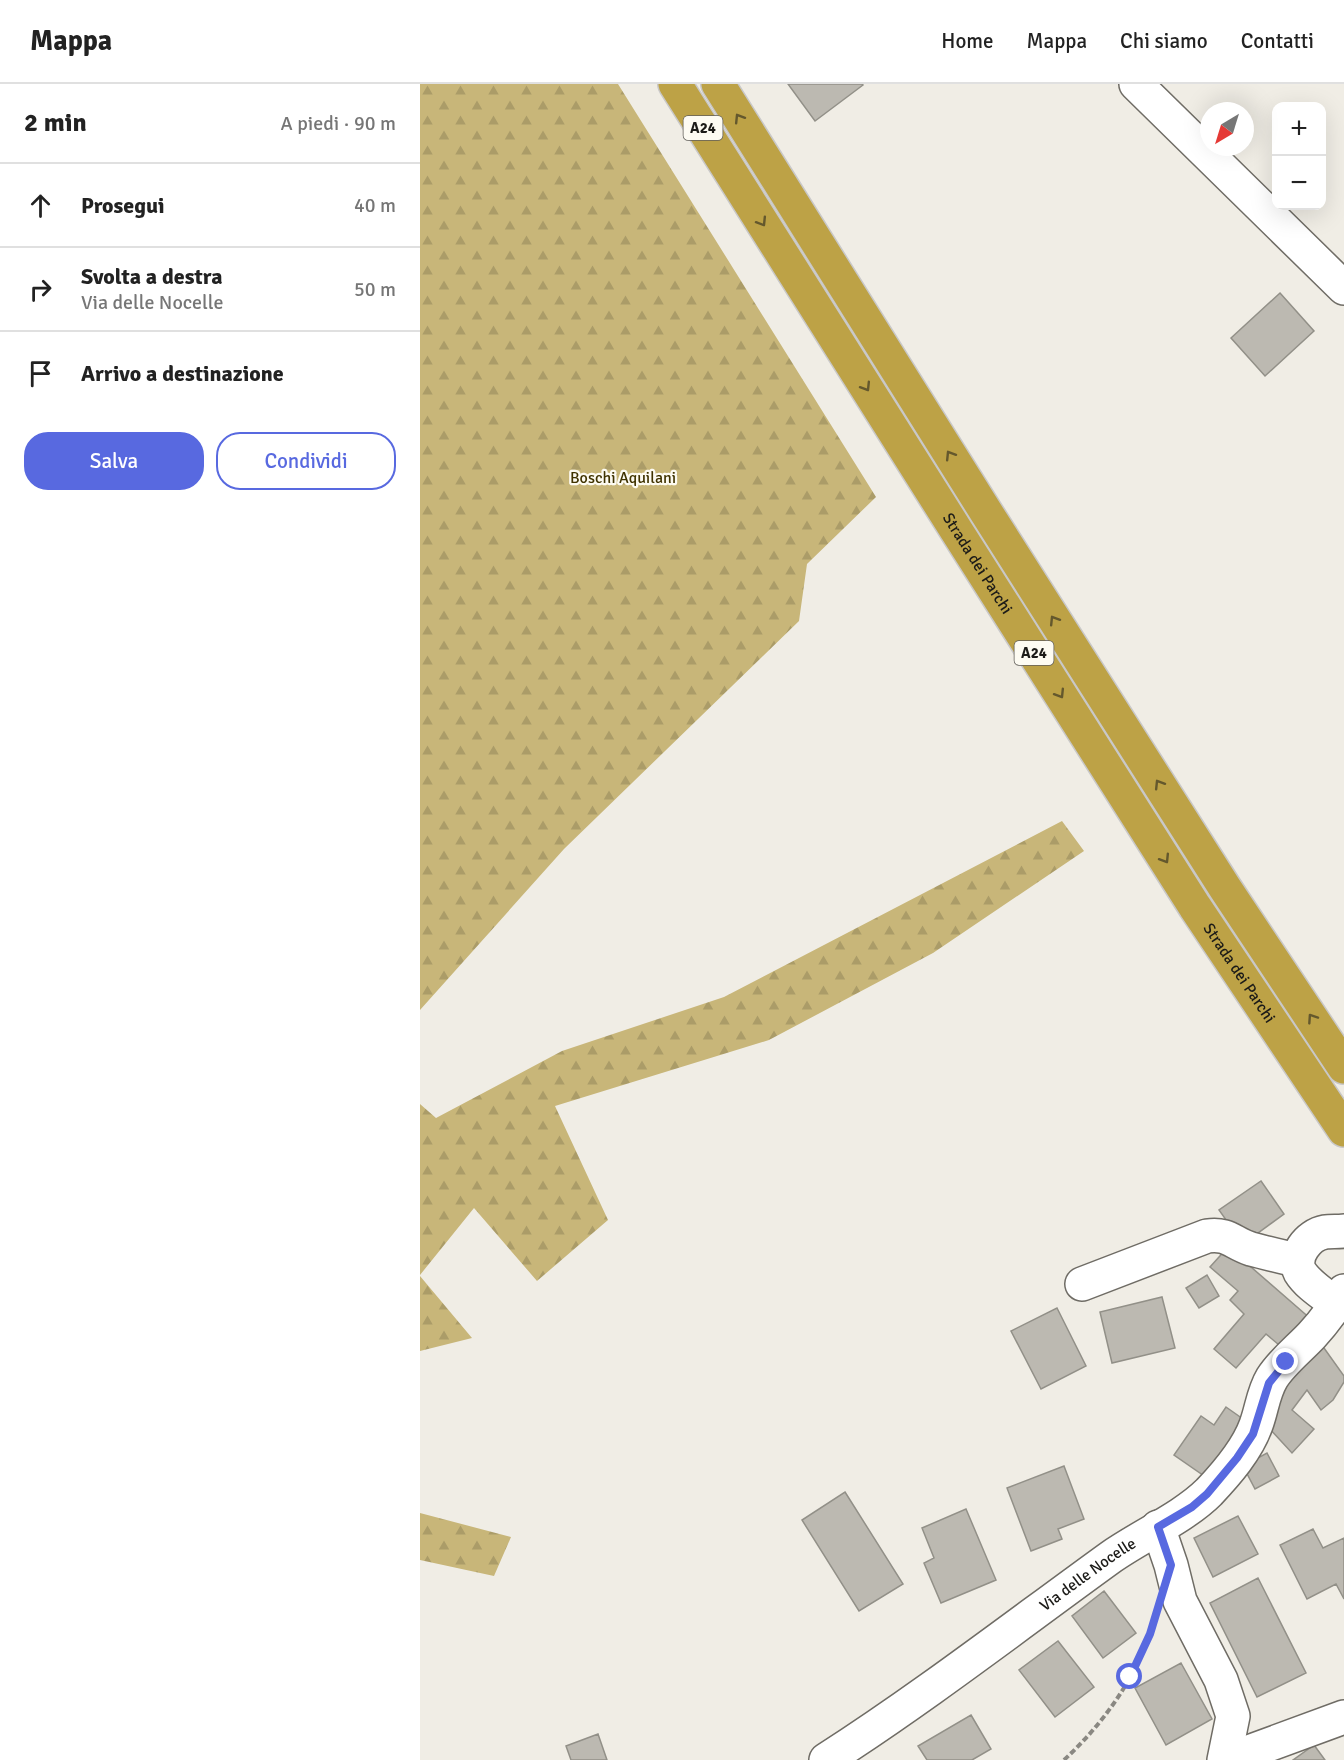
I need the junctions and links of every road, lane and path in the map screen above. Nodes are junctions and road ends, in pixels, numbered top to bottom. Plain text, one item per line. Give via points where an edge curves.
1 (675, 84) edge
2 (718, 84) edge
3 (1136, 84) edge
4 (1344, 288) edge
5 (1344, 1067) edge
6 (1344, 1130) edge
7 (1344, 1231) edge
8 (1297, 1260) junction
9 (1082, 1284) dead end
10 (1340, 1298) edge
11 (1158, 1527) junction
12 (1156, 1614) dead end
13 (1344, 1717) edge
14 (826, 1760) edge
15 (1064, 1760) edge
16 (1225, 1760) edge

1 -> 6 highway, Strada dei Parchi / A24 via 1195,907
5 -> 2 highway, A24 via 1225,888
3 - 4 street
7 - 8 street via 1317,1234
8 - 9 street via 1215,1235
8 - 10 street via 1302,1275
10 - 11 street, Via delle Nocelle via 1274,1376 1265,1392 1253,1434 1237,1458 1207,1494
11 - 14 street, Via delle Nocelle
11 - 16 street via 1180,1601 1221,1680 1233,1716
12 - 15 path via 1114,1706
13 - 16 street

